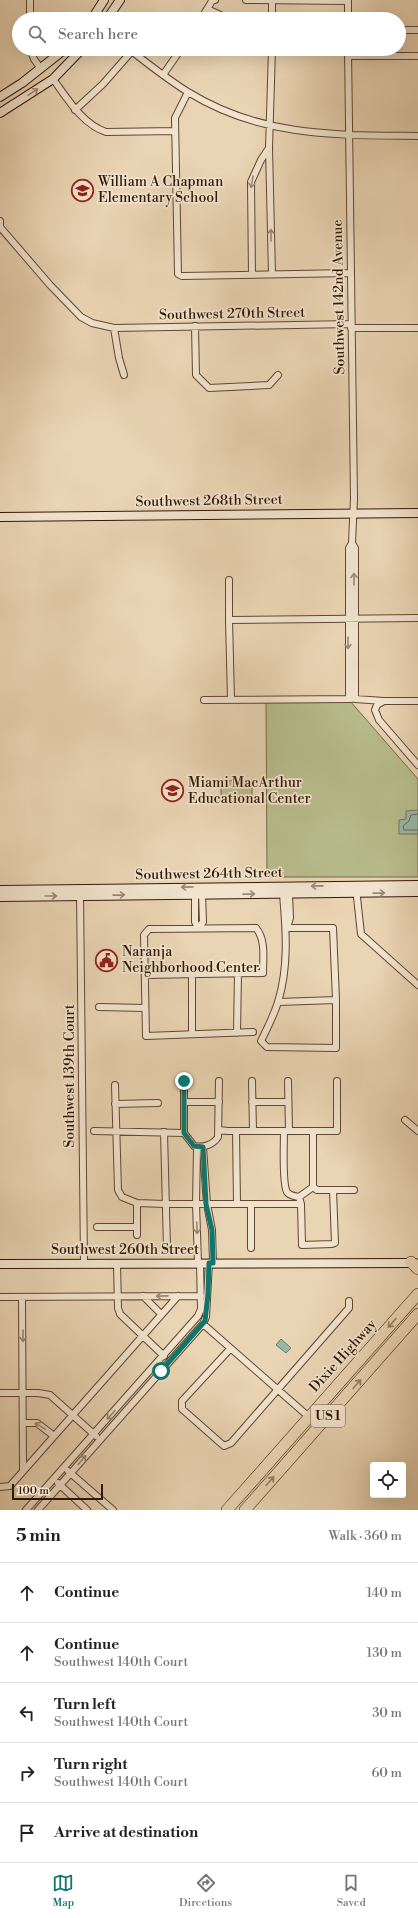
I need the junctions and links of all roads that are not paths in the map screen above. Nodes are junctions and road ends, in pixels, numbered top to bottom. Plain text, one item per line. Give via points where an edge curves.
1 (30, 0) edge
2 (104, 0) edge
3 (120, 0) edge
4 (246, 0) edge
5 (272, 0) edge
6 (214, 1) edge
7 (348, 1) edge
8 (207, 9) junction
9 (30, 12) edge
10 (96, 12) edge
11 (112, 12) edge
12 (205, 12) edge
13 (214, 12) edge
14 (272, 12) edge
15 (348, 12) edge
16 (406, 30) edge
17 (418, 30) edge
18 (33, 56) edge
19 (57, 56) edge
20 (75, 56) edge
21 (125, 56) edge
22 (138, 56) edge
23 (176, 56) edge
24 (272, 56) edge
25 (348, 56) joint
26 (418, 56) edge
27 (41, 69) junction
28 (164, 75) junction
29 (53, 79) junction
30 (188, 92) junction
31 (0, 97) edge
32 (75, 110) junction
33 (0, 113) edge
34 (271, 127) junction
35 (175, 131) junction
36 (348, 136) junction
37 (418, 136) edge
38 (269, 148) junction
39 (0, 221) edge
40 (350, 273) junction
41 (272, 274) junction
42 (252, 275) junction
43 (195, 326) junction
44 (351, 326) junction
45 (114, 328) junction
46 (418, 328) edge
47 (124, 375) dead end
48 (278, 375) dead end
49 (418, 512) edge
50 (352, 513) junction
51 (0, 517) edge
52 (229, 580) dead end
53 (351, 618) junction
54 (418, 618) edge
55 (229, 620) junction
56 (230, 699) junction
57 (352, 699) junction
58 (204, 700) dead end
59 (384, 701) junction
60 (418, 701) edge
61 (418, 765) edge
62 (418, 885) edge
63 (356, 889) junction
64 (0, 890) edge
65 (80, 892) junction
66 (418, 892) edge
67 (199, 894) junction
68 (286, 894) junction
69 (0, 897) edge
70 (195, 911) junction
71 (203, 911) junction
72 (198, 928) junction
73 (286, 928) junction
74 (238, 973) junction
75 (192, 974) junction
76 (145, 975) junction
77 (418, 985) edge
78 (336, 1000) junction
79 (278, 1002) junction
80 (99, 1007) dead end
81 (145, 1008) junction
82 (253, 1032) dead end
83 (237, 1033) junction
84 (192, 1034) junction
85 (184, 1081) dead end
86 (219, 1081) dead end
87 (288, 1081) dead end
88 (337, 1081) dead end
89 (252, 1082) dead end
90 (115, 1085) dead end
91 (184, 1102) junction
92 (219, 1102) junction
93 (252, 1102) junction
94 (288, 1102) junction
95 (158, 1103) dead end
96 (115, 1104) junction
97 (405, 1120) dead end
98 (219, 1130) junction
99 (94, 1131) dead end
100 (313, 1131) junction
101 (418, 1131) edge
102 (116, 1132) junction
103 (164, 1132) junction
104 (236, 1132) junction
105 (253, 1132) junction
106 (286, 1132) junction
107 (184, 1133) junction
108 (200, 1147) junction
109 (196, 1175) junction
110 (204, 1175) junction
111 (313, 1187) junction
112 (333, 1190) junction
113 (354, 1190) dead end
114 (299, 1197) junction
115 (137, 1203) junction
116 (165, 1204) junction
117 (196, 1204) junction
118 (206, 1204) junction
119 (237, 1204) junction
120 (251, 1204) junction
121 (301, 1204) junction
122 (97, 1226) dead end
123 (137, 1226) junction
124 (137, 1235) dead end
125 (167, 1248) dead end
126 (251, 1248) dead end
127 (84, 1263) junction
128 (117, 1263) junction
129 (205, 1263) junction
130 (0, 1264) edge
131 (416, 1265) edge
132 (418, 1294) edge
133 (118, 1296) junction
134 (143, 1296) junction
135 (178, 1296) junction
136 (201, 1296) junction
137 (0, 1297) edge
138 (22, 1297) junction
139 (349, 1301) dead end
140 (161, 1314) junction
141 (418, 1314) edge
142 (203, 1324) junction
143 (142, 1335) junction
144 (230, 1349) junction
145 (164, 1356) junction
146 (277, 1390) junction
147 (0, 1393) edge
148 (23, 1393) junction
149 (72, 1414) junction
150 (309, 1417) junction
151 (24, 1423) junction
152 (94, 1434) junction
153 (54, 1436) junction
154 (100, 1439) junction
155 (64, 1468) junction
156 (23, 1470) junction
157 (70, 1473) junction
158 (54, 1479) junction
159 (60, 1485) junction
160 (0, 1487) edge
161 (26, 1510) edge
162 (38, 1510) edge
163 (87, 1510) edge
164 (114, 1510) edge
165 (227, 1510) edge
166 (244, 1510) edge

1 - 9 street
2 - 10 street
3 - 11 street
4 - 5 street
5 - 7 street
5 - 14 street
6 - 8 street
7 - 15 street
8 - 12 street
8 - 13 street
16 - 17 street
18 - 27 street
19 - 27 street
20 - 29 street
21 - 32 street via 103,84
22 - 28 street
23 - 28 street
24 - 34 street
25 - 26 street
25 - 36 street, Southwest 142nd Avenue
27 - 31 street
28 - 30 street
29 - 32 street
33 -> 29 street
30 - 34 street via 212,105
30 - 35 street via 176,114
32 - 35 street via 106,132
34 - 36 street
34 - 38 street
35 - 42 street via 178,274
36 - 37 street
36 - 40 street, Southwest 142nd Avenue
41 -> 38 street
38 -> 42 street via 260,160 251,182
39 - 45 street, Southwest 270th Street via 0,227 81,318
40 - 41 street
40 - 44 street, Southwest 142nd Avenue
41 - 42 street
43 - 44 street, Southwest 270th Street
43 - 45 street, Southwest 270th Street
43 - 48 street via 196,375 210,388 269,385
44 - 46 street, Southwest 270th Street
44 - 50 street, Southwest 142nd Avenue via 354,500
45 - 47 street
49 - 50 street, Southwest 268th Street
50 - 51 street, Southwest 268th Street
50 - 53 street, Southwest 142nd Avenue via 352,543 355,548
52 - 55 street
53 - 54 street
53 - 55 street
53 - 57 street, Southwest 142nd Avenue
55 - 56 street
56 - 57 street
56 - 58 street
57 - 59 street
59 - 60 street
59 - 61 street via 377,705 375,710 379,720
62 - 63 street, Southwest 264th Street
63 -> 65 street, Southwest 264th Street
63 -> 66 street, Southwest 264th Street
63 - 68 street, Southwest 264th Street
63 - 77 street via 361,934
64 - 65 street, Southwest 264th Street
65 -> 67 street, Southwest 264th Street
69 -> 65 street, Southwest 264th Street
65 - 127 street, Southwest 139th Court
67 -> 68 street, Southwest 264th Street
67 - 70 street
67 - 71 street
68 - 73 street
70 - 71 street
70 - 72 street
71 - 72 street via 203,922
72 - 74 street via 256,928 263,940 263,973
72 - 76 street via 148,929 144,935
73 - 78 street via 333,928
73 - 79 street via 284,975
74 - 75 street
74 - 83 street
75 - 76 street
75 - 84 street
76 - 81 street
78 - 79 street
78 - 79 street via 336,1048 267,1048 261,1042
80 - 81 street
81 - 84 street via 146,1036
82 - 83 street
83 - 84 street
85 - 91 street
86 - 92 street
87 - 94 street
88 - 100 street via 338,1131
89 - 93 street
90 - 96 street
91 - 92 street
91 - 107 street
92 - 98 street
93 - 94 street
93 - 105 street
94 - 106 street
95 - 96 street
96 - 102 street
97 - 101 street
98 - 104 street
98 - 108 street via 217,1139 210,1145
99 - 102 street
100 - 106 street
100 - 111 street
102 - 103 street
102 - 115 street via 118,1190 122,1197
103 - 107 street
103 - 116 street
104 - 105 street
104 - 119 street
105 - 106 street
106 - 114 street via 284,1183 290,1195
107 - 108 street via 191,1144
108 - 109 street
108 - 110 street
109 - 110 street
109 - 117 street
110 - 118 street
111 - 112 street via 317,1190
111 - 114 street
112 - 113 street
112 - 121 street via 332,1244 302,1245
114 - 121 street
115 - 116 street
115 - 123 street
116 - 117 street
116 - 125 street
117 - 118 street
117 -> 129 street
118 - 119 street
118 - 129 street via 212,1230
119 - 120 street
120 - 121 street
120 - 126 street
122 - 123 street
123 - 124 street
127 - 128 street, Southwest 260th Street
127 - 130 street, Southwest 260th Street
128 - 129 street, Southwest 260th Street
128 - 133 street
129 - 131 street, Southwest 260th Street
129 - 136 street
129 - 142 street via 206,1317
132 -> 150 highway, Dixie Highway / US 1
133 - 134 street
133 - 138 street
133 - 143 street via 120,1314
135 -> 134 street
134 - 140 street
135 - 136 street
135 - 140 street
136 - 145 street via 198,1316
137 - 138 street
138 -> 148 street
139 - 146 street via 349,1308
140 - 143 street
166 -> 141 highway, Dixie Highway / US 1
142 - 144 street
142 - 154 street
143 - 145 street
143 - 149 street
144 - 146 street
144 - 146 street via 182,1401 182,1408 224,1446 231,1443
145 -> 152 street
146 - 150 street
147 - 148 street
148 - 149 street via 50,1395
148 - 151 street
149 - 152 street
149 - 153 street
150 - 165 highway, Dixie Highway / US 1
153 -> 151 street via 37,1423
151 - 156 street
152 - 154 street
152 - 155 street
153 - 156 street
157 -> 154 street
155 - 157 street
155 - 158 street
156 - 160 street via 10,1486
157 - 159 street
157 - 164 street
158 - 159 street
158 - 161 street
159 - 162 street
159 - 163 street

